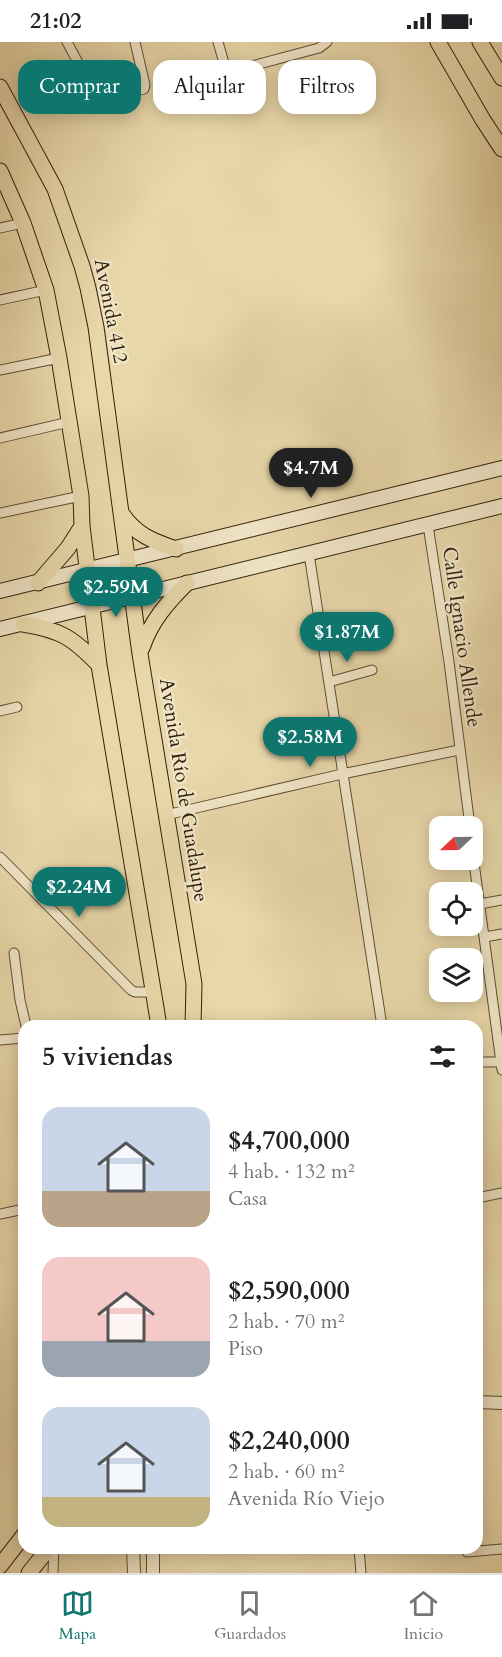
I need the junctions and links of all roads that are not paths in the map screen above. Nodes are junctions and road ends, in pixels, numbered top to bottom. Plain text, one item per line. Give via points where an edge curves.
1 (68, 42) edge
2 (135, 42) edge
3 (218, 42) edge
4 (327, 42) edge
5 (438, 42) edge
6 (480, 42) edge
7 (502, 78) edge
8 (0, 87) edge
9 (502, 149) edge
10 (0, 171) edge
11 (23, 223) junction
12 (0, 228) edge
13 (46, 290) junction
14 (0, 300) edge
15 (59, 358) junction
16 (0, 370) edge
17 (69, 422) junction
18 (0, 438) edge
19 (502, 468) edge
20 (81, 496) junction
21 (502, 506) edge
22 (0, 513) edge
23 (121, 513) junction
24 (428, 525) junction
25 (82, 526) junction
26 (176, 549) junction
27 (309, 554) junction
28 (127, 560) junction
29 (88, 570) junction
30 (38, 583) junction
31 (187, 583) junction
32 (0, 591) edge
33 (133, 597) junction
34 (92, 608) junction
35 (23, 624) junction
36 (0, 629) edge
37 (141, 654) junction
38 (99, 665) junction
39 (372, 670) dead end
40 (329, 682) junction
41 (17, 707) dead end
42 (0, 711) edge
43 (459, 750) junction
44 (342, 774) junction
45 (166, 815) junction
46 (469, 816) edge
47 (0, 857) edge
48 (502, 900) edge
49 (483, 903) edge
50 (483, 924) edge
51 (502, 934) edge
52 (485, 937) junction
53 (14, 953) dead end
54 (502, 975) edge
55 (490, 977) junction
56 (153, 992) junction
57 (499, 1018) edge
58 (25, 1020) edge
59 (158, 1020) edge
60 (193, 1020) edge
61 (381, 1020) edge
62 (18, 1038) edge
63 (0, 1040) edge
64 (483, 1063) edge
65 (502, 1065) edge
66 (502, 1193) edge
67 (483, 1197) edge
68 (18, 1210) edge
69 (0, 1214) edge
70 (483, 1402) edge
71 (502, 1403) edge
72 (18, 1543) edge
73 (502, 1549) edge
74 (483, 1551) edge
75 (44, 1554) edge
76 (54, 1554) edge
77 (133, 1554) edge
78 (153, 1554) edge
79 (359, 1554) edge
80 (0, 1566) edge
81 (28, 1573) edge
82 (52, 1573) edge
83 (134, 1573) edge
84 (153, 1573) edge
85 (361, 1573) edge

1 - 2 street via 98,100 144,89
3 - 4 street via 226,70 233,71 319,48
5 - 9 main road
6 - 7 main road
8 - 23 main road, Avenida 412 via 55,189 82,266 96,327
10 - 11 main road
11 - 12 street
11 - 13 main road
13 - 14 street
13 - 15 main road
15 - 16 street
15 - 17 main road
17 - 18 street
17 - 20 main road
19 - 26 main road
20 - 22 street
20 - 25 main road
21 - 24 main road
23 - 26 main road via 141,535
23 - 28 main road, Avenida 412
24 - 27 main road
24 - 43 street, Calle Ignacio Allende
25 - 29 main road
25 - 30 main road
26 - 28 main road
27 - 31 main road
27 - 40 street
28 - 29 main road
28 - 33 main road, Avenida Río de Guadalupe
29 - 30 main road
29 - 34 main road
30 - 32 main road
31 - 33 main road
31 - 37 main road via 147,632
33 - 34 main road
33 - 37 main road, Avenida Río de Guadalupe
34 - 35 main road
34 - 38 main road
35 - 36 main road
35 - 38 main road via 57,631 81,646
37 - 45 main road, Avenida Río de Guadalupe
38 - 56 main road
39 - 40 street
40 - 44 street
41 - 42 street
43 - 44 street
43 - 46 street, Calle Ignacio Allende
44 - 45 street
44 - 61 street
45 - 60 main road, Avenida Río de Guadalupe via 194,984
47 - 56 street via 131,990
48 - 49 street
50 - 52 street
51 - 52 street
52 - 55 street
53 - 58 street
54 - 55 street
55 - 57 street
56 - 59 main road
57 - 65 street
62 - 63 street
64 - 65 street
66 - 67 street
68 - 69 street
70 - 71 street
72 - 80 main road
73 - 74 street
75 - 81 main road
76 - 82 street
77 - 83 street
78 - 84 street
79 - 85 street

